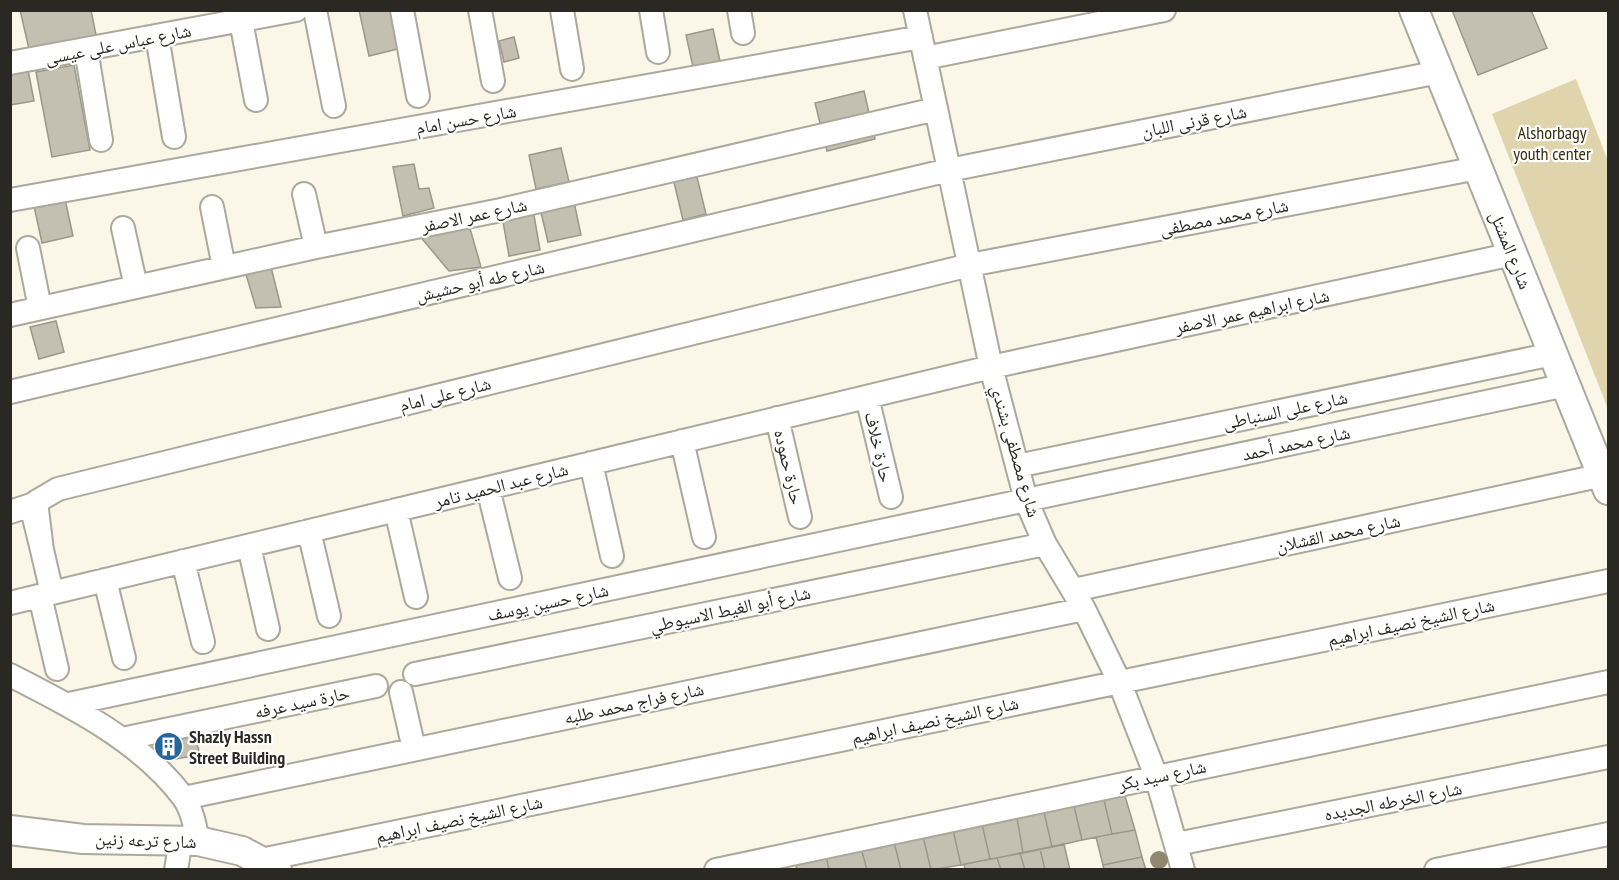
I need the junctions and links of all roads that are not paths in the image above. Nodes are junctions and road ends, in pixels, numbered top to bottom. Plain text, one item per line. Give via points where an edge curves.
1 (296, 10) edge
2 (315, 10) edge
3 (402, 10) edge
4 (480, 10) edge
5 (562, 10) edge
6 (651, 10) edge
7 (739, 10) edge
8 (915, 10) edge
9 (1164, 10) edge
10 (1414, 10) edge
11 (241, 21) junction
12 (743, 33) dead end
13 (157, 36) junction
14 (923, 47) junction
15 (86, 50) junction
16 (658, 52) dead end
17 (10, 63) edge
18 (572, 69) dead end
19 (1439, 72) junction
20 (493, 81) dead end
21 (418, 96) dead end
22 (256, 99) dead end
23 (334, 106) dead end
24 (936, 109) junction
25 (174, 137) dead end
26 (101, 140) dead end
27 (1478, 168) junction
28 (949, 170) junction
29 (303, 194) dead end
30 (10, 200) edge
31 (212, 207) dead end
32 (123, 228) dead end
33 (316, 247) junction
34 (27, 248) dead end
35 (1513, 254) junction
36 (970, 265) junction
37 (224, 267) junction
38 (136, 287) junction
39 (40, 308) junction
40 (10, 315) edge
41 (1553, 354) junction
42 (991, 367) junction
43 (1566, 385) junction
44 (10, 392) edge
45 (867, 396) junction
46 (777, 418) junction
47 (682, 441) junction
48 (591, 463) junction
49 (1017, 466) junction
50 (1606, 482) edge
51 (488, 488) junction
52 (891, 497) dead end
53 (1026, 500) junction
54 (396, 510) junction
55 (10, 512) edge
56 (800, 517) dead end
57 (309, 531) junction
58 (704, 537) dead end
59 (1045, 544) junction
60 (249, 546) junction
61 (42, 550) junction
62 (612, 556) dead end
63 (183, 561) junction
64 (510, 578) dead end
65 (105, 580) junction
66 (1608, 581) edge
67 (46, 594) junction
68 (416, 597) dead end
69 (1079, 600) junction
70 (10, 603) edge
71 (329, 616) dead end
72 (268, 629) dead end
73 (202, 642) dead end
74 (124, 658) dead end
75 (57, 669) dead end
76 (10, 675) edge
77 (1119, 681) junction
78 (1608, 682) edge
79 (376, 686) dead end
80 (69, 704) junction
81 (122, 739) junction
82 (414, 749) junction
83 (1608, 757) edge
84 (1156, 776) junction
85 (184, 798) junction
86 (10, 830) edge
87 (1608, 834) edge
88 (189, 840) junction
89 (1177, 844) junction
90 (269, 865) edge
91 (176, 870) edge
92 (716, 870) edge
93 (1183, 870) edge
94 (1436, 870) edge

1 - 11 street, شارع عباس على عيسى
2 - 23 street
3 - 21 street
4 - 20 street
5 - 18 street
6 - 16 street
7 - 12 street
8 - 14 street, شارع مصطفى بشندي
9 - 14 street, شارع حسن امام
10 - 19 street, شارع المشتل
11 - 13 street, شارع عباس على عيسى
11 - 22 street
13 - 15 street, شارع عباس على عيسى
13 - 25 street
14 - 24 street, شارع مصطفى بشندي
14 - 30 street, شارع حسن امام
15 - 17 street, شارع عباس على عيسى
15 - 26 street
19 - 27 street, شارع المشتل
19 - 28 street, شارع قرنى اللبان
24 - 28 street, شارع مصطفى بشندي
24 - 33 street, شارع عمر الاصفر via 501,210
27 - 35 street, شارع المشتل
27 - 36 street, شارع محمد مصطفى
28 - 36 street, شارع مصطفى بشندي
28 - 44 street, شارع طه أبو حشيش
29 - 33 street
31 - 37 street
32 - 38 street
33 - 37 street, شارع عمر الاصفر
34 - 39 street
35 - 41 street, شارع المشتل
35 - 42 street, شارع ابراهيم عمر الاصفر
36 - 42 street, شارع مصطفى بشندي
36 - 61 street, شارع على امام via 58,489 36,502
37 - 38 street, شارع عمر الاصفر
38 - 39 street, شارع عمر الاصفر
39 - 40 street, شارع عمر الاصفر
41 - 43 street, شارع المشتل
41 - 49 street, شارع على السنباطى
42 - 45 street, شارع عبد الحميد تامر
42 - 49 street, شارع مصطفى بشندي
43 - 50 street, شارع المشتل
43 - 53 street, شارع محمد أحمد
45 - 46 street, شارع عبد الحميد تامر
45 - 52 street, حارة خلاف
46 - 47 street, شارع عبد الحميد تامر
46 - 56 street, حارة حموده
47 - 48 street, شارع عبد الحميد تامر
47 - 58 street
48 - 51 street, شارع عبد الحميد تامر
48 - 62 street
49 - 53 street, شارع مصطفى بشندي
50 - 69 street, شارع محمد القشلان
51 - 54 street, شارع عبد الحميد تامر
51 - 64 street
53 - 59 street, شارع مصطفى بشندي
53 - 80 street, شارع حسين يوسف
54 - 57 street, شارع عبد الحميد تامر
54 - 68 street
55 - 61 street via 31,505
57 - 60 street, شارع عبد الحميد تامر
57 - 71 street
59 - 69 street, شارع مصطفى بشندي
59 - 82 street, شارع أبو الغيط الاسيوطي via 408,683
60 - 63 street, شارع عبد الحميد تامر
60 - 72 street
61 - 67 street
63 - 65 street, شارع عبد الحميد تامر
63 - 73 street
65 - 67 street, شارع عبد الحميد تامر
65 - 74 street
66 - 77 street, شارع الشيخ نصيف ابراهيم
67 - 70 street, شارع عبد الحميد تامر
67 - 75 street
69 - 77 street, شارع مصطفى بشندي
69 - 82 street, شارع فراج محمد طلبه
76 - 80 street
77 - 84 street, شارع مصطفى بشندي
77 - 90 street, شارع الشيخ نصيف ابراهيم
78 - 84 street, شارع سيد بكر
79 - 81 street, حارة سيد عرفه
80 - 81 street
81 - 85 street
82 - 85 street, شارع فراج محمد طلبه
83 - 89 street, شارع الخرطه الجديده
84 - 89 street, شارع مصطفى بشندي
84 - 92 street, شارع سيد بكر
85 - 88 street via 189,809
86 - 88 street, شارع ترعه زنين via 83,839
87 - 94 street
88 - 90 street, شارع ترعه زنين via 242,851
88 - 91 street
89 - 93 street, شارع مصطفى بشندي

